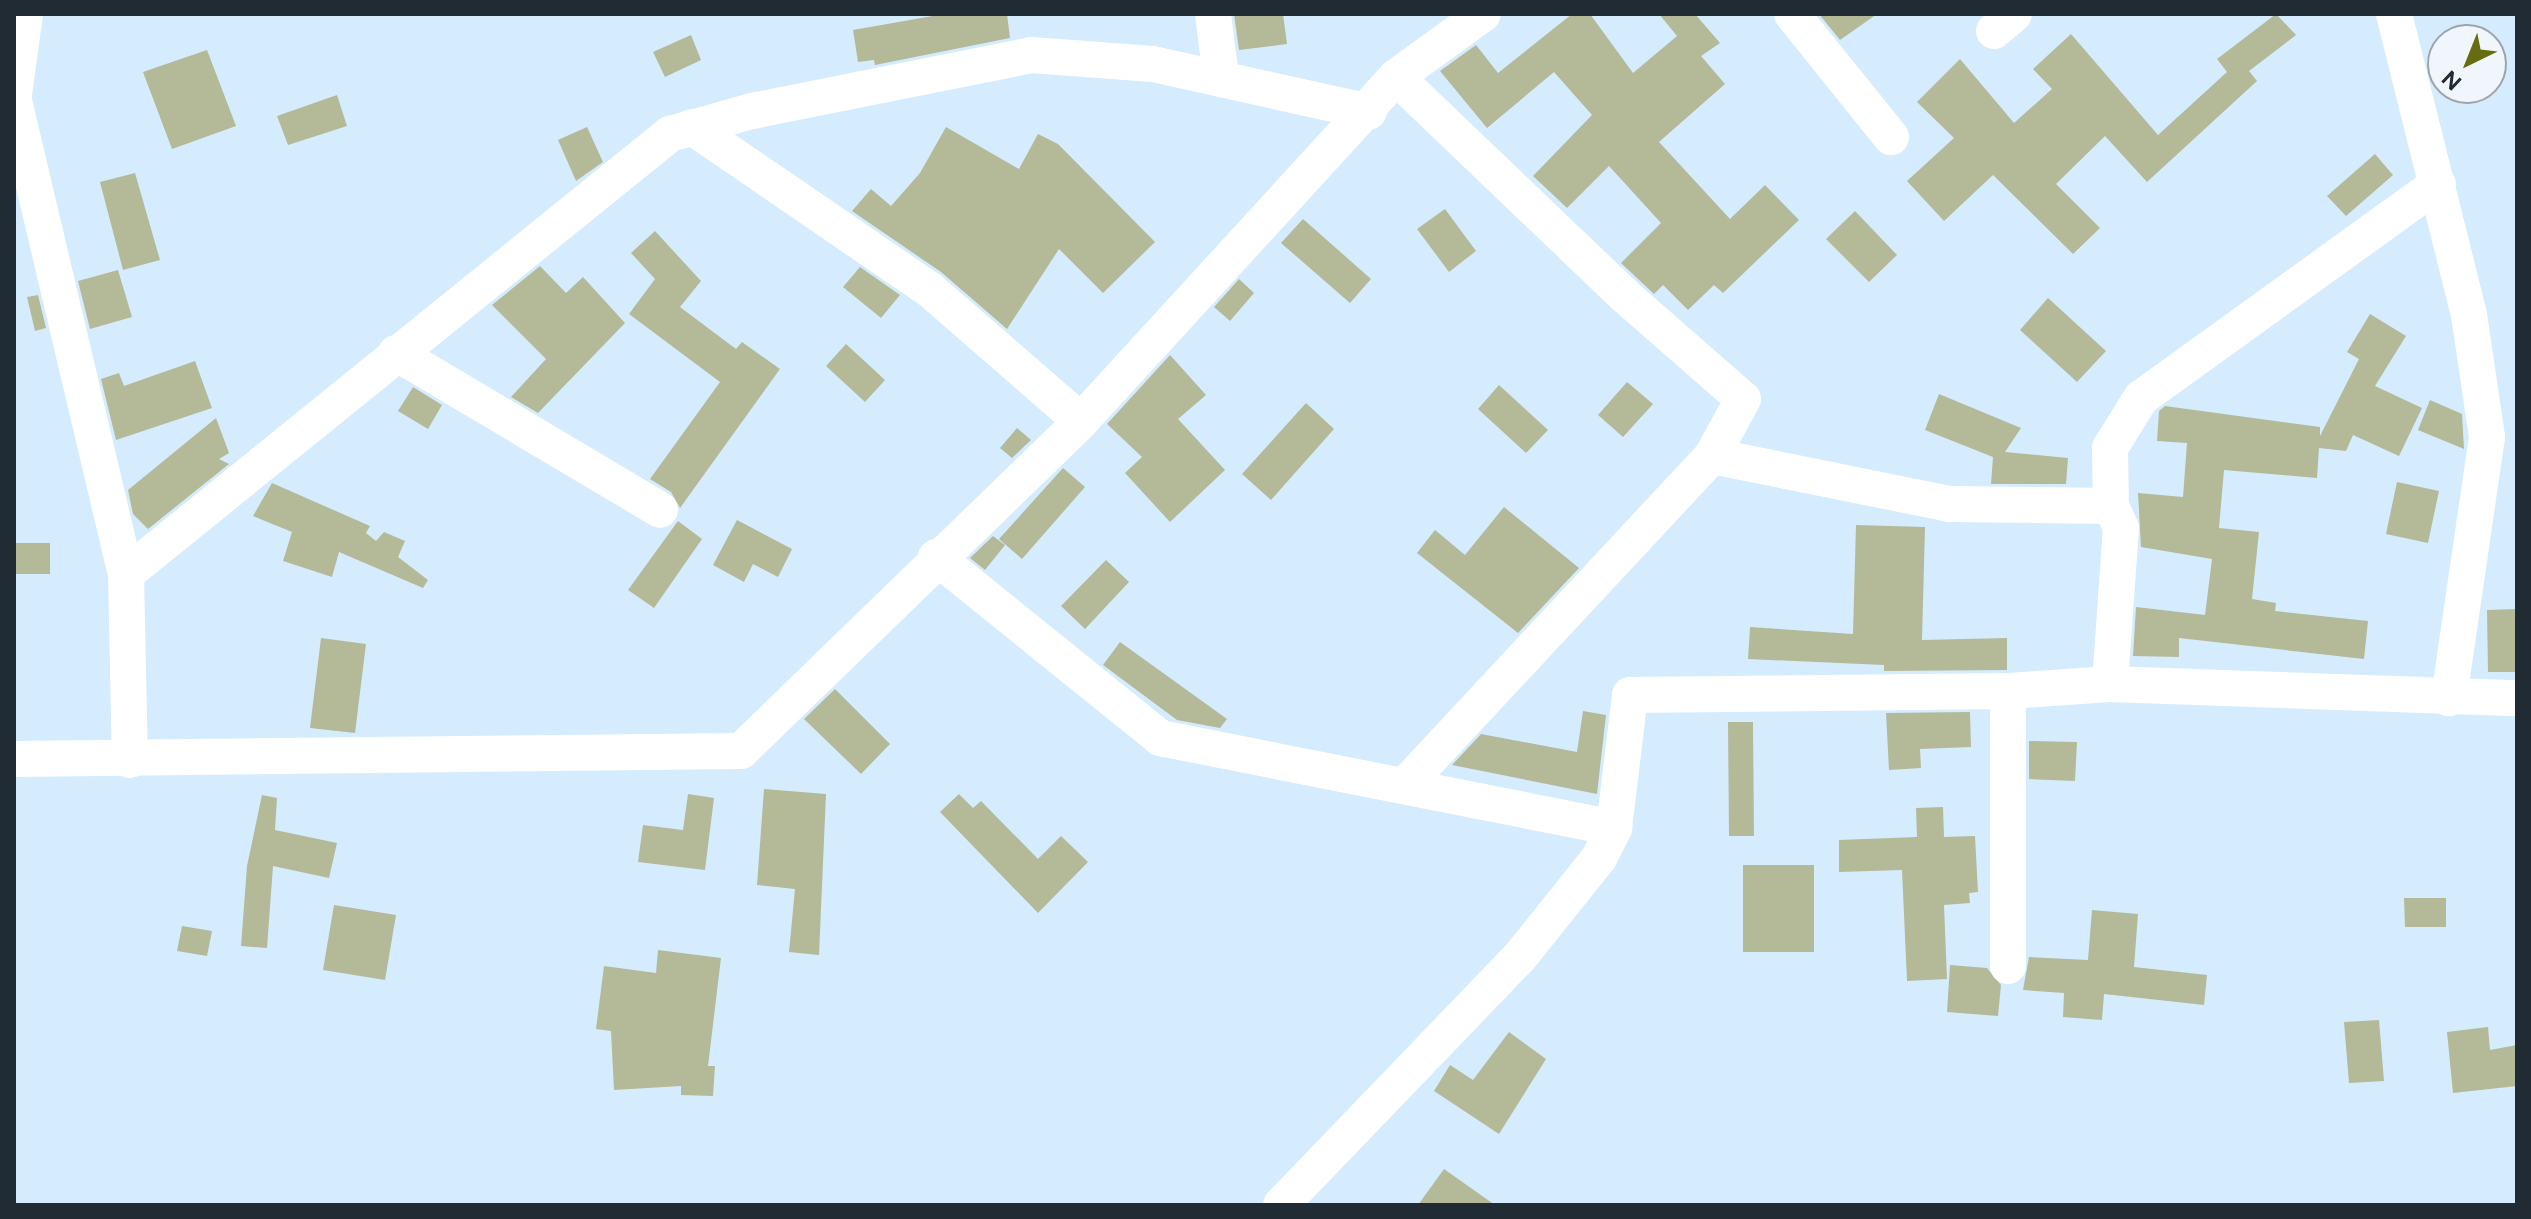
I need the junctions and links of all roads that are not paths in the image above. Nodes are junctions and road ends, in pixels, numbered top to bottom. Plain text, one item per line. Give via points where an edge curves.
1 (25, 14) edge
2 (1213, 14) edge
3 (1483, 14) edge
4 (1792, 14) edge
5 (2394, 14) edge
6 (1221, 77) junction
7 (1396, 77) junction
8 (14, 94) edge
9 (14, 101) edge
10 (1369, 112) junction
11 (692, 127) junction
12 (1891, 137) dead end
13 (2438, 184) junction
14 (396, 353) junction
15 (1081, 421) junction
16 (2502, 440) edge
17 (1712, 456) junction
18 (2111, 506) junction
19 (660, 510) dead end
20 (936, 557) junction
21 (126, 574) junction
22 (2110, 684) junction
23 (2008, 691) junction
24 (2449, 698) junction
25 (2517, 698) edge
26 (14, 759) edge
27 (130, 760) junction
28 (1405, 785) junction
29 (1614, 828) junction
30 (2008, 966) dead end
31 (1281, 1205) edge

1 - 8 street
2 - 6 street
3 - 7 street
4 - 12 street
5 - 13 street
6 - 10 street
6 - 11 street via 1153,64 1031,55
7 - 10 street
7 - 17 street via 1624,295 1743,399
9 - 21 street
10 - 15 street
11 - 14 street via 670,134
11 - 15 street via 929,289
13 - 16 street
13 - 18 street via 2141,398 2110,448
14 - 19 street
14 - 21 street
15 - 20 street
16 - 24 street
17 - 18 street via 1950,504
17 - 28 street
18 - 22 street via 2121,528
20 - 27 street via 741,751
20 - 28 street via 1160,738
21 - 27 street
22 - 23 street
22 - 24 street
23 - 29 street via 1630,695
23 - 30 street
24 - 25 street
26 - 27 street
28 - 29 street
29 - 31 street via 1599,858 1519,958

